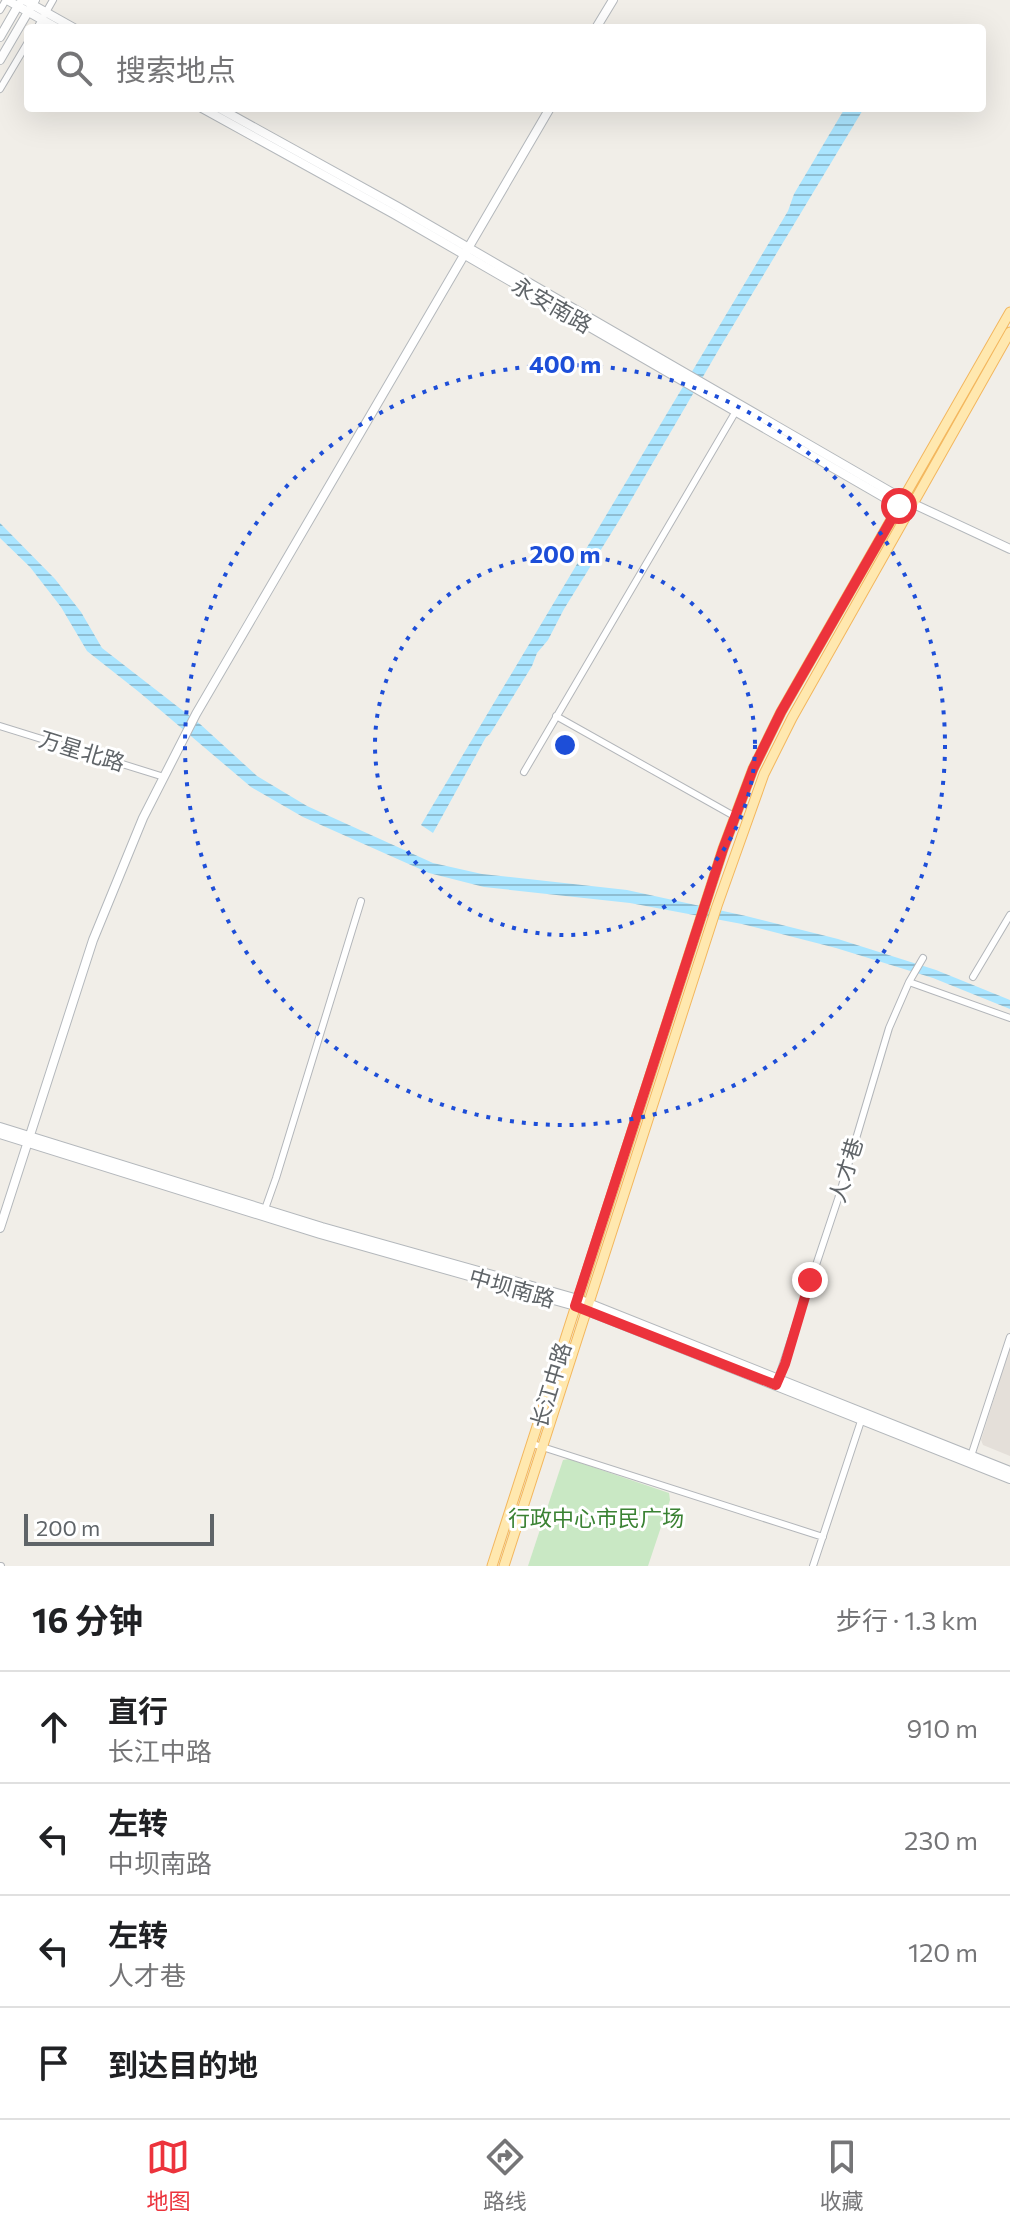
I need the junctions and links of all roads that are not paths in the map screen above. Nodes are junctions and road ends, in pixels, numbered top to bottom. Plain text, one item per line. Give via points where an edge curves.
1 (6, 0) edge
2 (53, 0) edge
3 (613, 0) edge
4 (27, 4) edge
5 (0, 10) edge
6 (41, 20) edge
7 (598, 24) edge
8 (0, 37) edge
9 (24, 49) edge
10 (0, 60) edge
11 (0, 89) edge
12 (209, 112) edge
13 (226, 112) edge
14 (548, 112) edge
15 (468, 252) junction
16 (1010, 312) edge
17 (1010, 332) edge
18 (738, 408) junction
19 (905, 503) junction
20 (1010, 549) edge
21 (556, 716) junction
22 (0, 726) edge
23 (524, 772) dead end
24 (164, 777) junction
25 (734, 816) junction
26 (361, 901) dead end
27 (1010, 915) edge
28 (922, 960) dead end
29 (973, 977) dead end
30 (910, 980) junction
31 (1010, 1018) edge
32 (0, 1127) edge
33 (0, 1134) edge
34 (27, 1139) junction
35 (265, 1209) junction
36 (0, 1228) edge
37 (582, 1304) junction
38 (1010, 1337) edge
39 (776, 1385) junction
40 (861, 1421) junction
41 (923, 1443) junction
42 (538, 1446) junction
43 (972, 1453) junction
44 (989, 1469) junction
45 (1010, 1471) edge
46 (1010, 1479) edge
47 (823, 1537) junction
48 (492, 1566) edge
49 (504, 1566) edge
50 (813, 1566) edge

1 - 4 street
1 - 5 street
2 - 6 street
3 - 7 street
4 - 6 street
4 - 8 street
4 - 10 street
9 - 11 street
12 - 15 street, 永安南路
13 - 15 street, 永安南路
14 - 15 street
15 - 18 street, 永安南路
15 - 24 street
16 - 19 main road
17 - 19 main road
18 - 19 street, 永安南路
18 - 21 street
19 - 20 street, 永安南路
19 - 25 main road, 长江中路 via 781,712
19 - 37 main road, 长江中路 via 771,760
21 - 23 street
21 - 25 street
22 - 24 street, 万星北路
24 - 34 street via 93,940
25 - 37 main road, 长江中路
26 - 35 street
27 - 29 street
28 - 30 street, 人才巷
30 - 31 street
30 - 39 street, 人才巷 via 889,1028
32 - 34 street, 中坝南路
33 - 34 street, 中坝南路
34 - 35 street, 中坝南路
34 - 36 street
34 - 37 street, 中坝南路 via 320,1234
35 - 37 street, 中坝南路
37 - 39 street, 中坝南路
37 - 42 main road, 长江中路
37 - 45 street, 中坝南路
38 - 43 street
39 - 40 street, 中坝南路
40 - 41 street, 中坝南路
40 - 47 street
41 - 43 street via 929,1435
41 - 44 street, 中坝南路
42 - 47 street
42 - 48 main road, 长江中路
42 - 49 main road, 长江中路
43 - 44 street via 990,1460
44 - 46 street, 中坝南路
47 - 50 street

